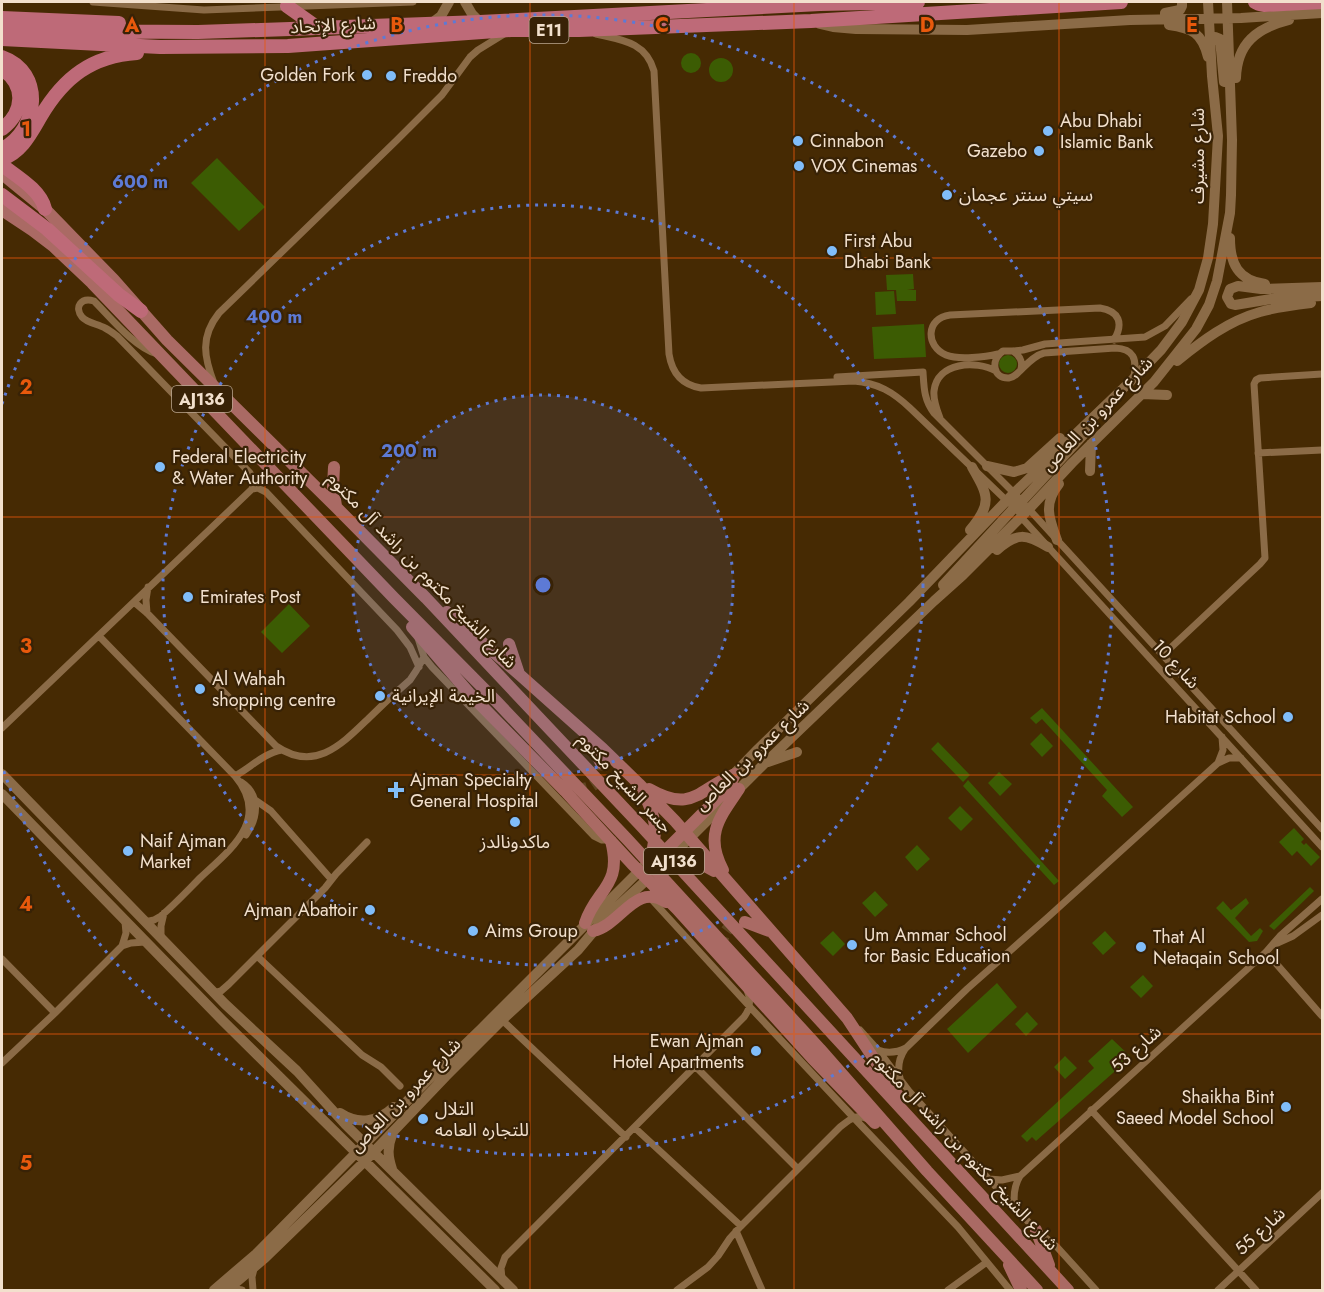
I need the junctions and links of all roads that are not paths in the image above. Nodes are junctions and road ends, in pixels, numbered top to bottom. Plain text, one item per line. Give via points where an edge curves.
1 (93, 2) edge
2 (110, 2) edge
3 (177, 2) edge
4 (187, 2) edge
5 (413, 2) edge
6 (449, 2) edge
7 (465, 2) edge
8 (649, 2) edge
9 (918, 2) edge
10 (1121, 2) edge
11 (1182, 2) edge
12 (1217, 2) edge
13 (1255, 2) edge
14 (1323, 2) edge
15 (823, 3) edge
16 (868, 3) edge
17 (775, 4) edge
18 (284, 5) edge
19 (2, 8) edge
20 (172, 8) junction
21 (193, 9) junction
22 (669, 12) junction
23 (1323, 13) edge
24 (1305, 14) junction
25 (2, 18) edge
26 (1228, 18) junction
27 (1241, 18) junction
28 (1203, 19) junction
29 (72, 20) junction
30 (1130, 20) junction
31 (811, 21) junction
32 (433, 22) junction
33 (480, 22) junction
34 (318, 28) junction
35 (2, 30) edge
36 (511, 30) junction
37 (579, 30) junction
38 (198, 32) junction
39 (2, 39) edge
40 (1210, 43) junction
41 (160, 47) junction
42 (2, 57) edge
43 (2, 69) edge
44 (1212, 76) junction
45 (2, 129) edge
46 (1232, 140) junction
47 (2, 149) edge
48 (2, 159) edge
49 (2, 165) edge
50 (2, 174) edge
51 (2, 195) edge
52 (45, 209) junction
53 (2, 210) edge
54 (1230, 213) junction
55 (1323, 285) edge
56 (1199, 290) junction
57 (1323, 296) edge
58 (1323, 301) edge
59 (1209, 305) joint
60 (1191, 307) joint
61 (141, 311) junction
62 (1114, 340) junction
63 (1013, 351) junction
64 (998, 354) junction
65 (159, 355) junction
66 (1021, 369) junction
67 (996, 371) junction
68 (1162, 372) junction
69 (1323, 374) edge
70 (1134, 378) junction
71 (828, 382) junction
72 (216, 388) junction
73 (1142, 394) junction
74 (1167, 395) dead end
75 (1094, 416) junction
76 (941, 421) junction
77 (1081, 428) junction
78 (1091, 444) junction
79 (1323, 450) edge
80 (1258, 453) junction
81 (1072, 463) junction
82 (987, 466) junction
83 (334, 467) dead end
84 (972, 467) junction
85 (1090, 471) dead end
86 (252, 489) junction
87 (1018, 505) junction
88 (336, 507) junction
89 (1053, 543) junction
90 (949, 561) junction
91 (963, 575) junction
92 (148, 587) junction
93 (939, 596) junction
94 (394, 598) junction
95 (426, 598) junction
96 (134, 602) junction
97 (147, 613) junction
98 (417, 633) junction
99 (99, 636) junction
100 (509, 644) dead end
101 (1163, 655) junction
102 (424, 657) junction
103 (868, 665) junction
104 (419, 667) junction
105 (520, 675) junction
106 (871, 678) dead end
107 (511, 688) joint
108 (2, 728) edge
109 (579, 728) junction
110 (1222, 737) junction
111 (282, 750) junction
112 (512, 751) junction
113 (797, 752) dead end
114 (528, 753) junction
115 (1241, 758) junction
116 (601, 763) dead end
117 (765, 763) junction
118 (1218, 763) junction
119 (2, 774) edge
120 (735, 774) junction
121 (549, 775) junction
122 (236, 778) junction
123 (639, 784) junction
124 (575, 788) dead end
125 (739, 789) junction
126 (2, 794) edge
127 (255, 800) junction
128 (580, 807) junction
129 (567, 808) junction
130 (252, 812) junction
131 (277, 819) junction
132 (1323, 829) edge
133 (688, 834) junction
134 (611, 840) junction
135 (367, 842) dead end
136 (1323, 847) edge
137 (656, 860) junction
138 (689, 860) junction
139 (331, 879) junction
140 (727, 880) junction
141 (665, 888) junction
142 (646, 897) junction
143 (1323, 899) edge
144 (677, 909) junction
145 (164, 913) junction
146 (1323, 915) edge
147 (124, 920) junction
148 (145, 922) junction
149 (745, 922) dead end
150 (589, 927) junction
151 (773, 933) junction
152 (161, 939) junction
153 (145, 942) junction
154 (1273, 945) junction
155 (122, 946) junction
156 (722, 948) dead end
157 (1266, 951) junction
158 (257, 956) junction
159 (2, 959) edge
160 (727, 964) junction
161 (743, 982) junction
162 (213, 993) junction
163 (750, 1007) junction
164 (55, 1013) junction
165 (759, 1016) junction
166 (1323, 1016) edge
167 (744, 1017) junction
168 (847, 1018) junction
169 (502, 1020) junction
170 (834, 1036) joint
171 (906, 1048) junction
172 (820, 1049) joint
173 (878, 1050) junction
174 (2, 1063) edge
175 (696, 1067) junction
176 (901, 1080) junction
177 (308, 1083) junction
178 (400, 1086) dead end
179 (422, 1086) junction
180 (842, 1104) junction
181 (1091, 1110) junction
182 (853, 1117) junction
183 (328, 1126) junction
184 (879, 1126) junction
185 (840, 1127) junction
186 (635, 1128) junction
187 (920, 1129) junction
188 (393, 1132) junction
189 (626, 1137) junction
190 (365, 1143) junction
191 (375, 1152) junction
192 (356, 1153) junction
193 (365, 1161) junction
194 (798, 1169) junction
195 (393, 1170) junction
196 (927, 1171) junction
197 (342, 1174) junction
198 (379, 1176) junction
199 (1020, 1176) junction
200 (989, 1179) junction
201 (1323, 1194) edge
202 (1015, 1208) junction
203 (739, 1229) junction
204 (1036, 1230) junction
205 (1003, 1253) junction
206 (505, 1257) junction
207 (481, 1259) junction
208 (987, 1263) junction
209 (256, 1266) junction
210 (1239, 1271) junction
211 (1051, 1272) junction
212 (502, 1280) junction
213 (214, 1290) edge
214 (227, 1290) edge
215 (242, 1290) edge
216 (253, 1290) edge
217 (495, 1290) edge
218 (513, 1290) edge
219 (676, 1290) edge
220 (762, 1290) edge
221 (948, 1290) edge
222 (1011, 1290) edge
223 (1021, 1290) edge
224 (1037, 1290) edge
225 (1068, 1290) edge
226 (1096, 1290) edge
227 (1218, 1290) edge
228 (1256, 1290) edge

1 - 2 street
2 - 20 street
3 - 20 street
4 - 21 street
5 - 18 street
6 - 32 main road
7 - 33 main road
8 - 22 highway
9 - 16 highway, E11
10 - 31 highway, شارع الإتحاد / E11
11 - 30 main road via 1178,12
12 - 26 main road, شارع مشيرف
12 - 27 main road
12 - 28 main road
13 - 14 highway
15 - 16 highway, شارع الإتحاد / E11
15 - 17 highway, شارع الإتحاد / E11
17 - 22 highway, شارع الإتحاد / E11
18 - 21 street
18 - 34 highway
19 - 29 highway
20 - 21 street
22 - 33 highway, شارع الإتحاد / E11
23 - 24 main road, شارع الإتحاد
24 - 27 main road, شارع الإتحاد
24 - 46 main road via 1261,30 1242,52 1237,71 1238,124
25 - 29 highway
26 - 27 main road, شارع الإتحاد
26 - 28 main road, شارع الإتحاد
26 - 46 main road, شارع مشيرف
28 - 30 main road, شارع الإتحاد
28 - 40 main road, شارع مشيرف
29 - 38 highway via 177,24
30 - 31 main road, شارع الإتحاد via 967,30 856,29
30 - 44 main road via 1188,28 1200,38
31 - 37 highway, شارع الإتحاد / E11
32 - 33 highway, شارع الإتحاد / E11
32 - 34 highway, شارع الإتحاد / E11
34 - 38 highway, شارع الإتحاد / E11
35 - 38 highway, شارع الإتحاد / E11
36 - 37 highway, شارع الإتحاد / E11
36 - 41 highway, شارع الإتحاد / E11 via 288,46
36 - 72 street via 470,57 442,95 219,313 210,326 205,345 207,365
37 - 71 street via 635,45 648,56 654,70 669,354 678,377 701,388
39 - 41 highway, شارع الإتحاد / E11
40 - 44 main road, شارع مشيرف
40 - 46 main road via 1215,37 1220,39 1228,134
41 - 48 highway via 111,57 81,70 56,94 24,144
42 - 47 highway via 20,68 32,92 26,125
43 - 45 highway via 15,83 20,99
44 - 56 main road, شارع مشيرف via 1218,136 1215,190 1211,241
46 - 54 main road, شارع مشيرف
49 - 52 highway via 38,193
50 - 52 main road, شارع الشيخ مكتوم بن راشد آل مكتوم / AJ136
51 - 61 highway via 47,228
52 - 61 main road, شارع الشيخ مكتوم بن راشد آل مكتوم / AJ136
53 - 65 main road, AJ136 via 53,246
54 - 55 main road via 1230,251 1242,276 1264,284
54 - 59 main road, شارع مشيرف
55 - 57 main road via 1267,289 1238,286 1230,289 1227,297 1235,305
56 - 60 main road, شارع مشيرف
56 - 62 street via 1159,331 1145,337
58 - 68 main road via 1245,317 1211,335
59 - 68 main road, شارع عمرو بن العاص via 1196,329
60 - 70 main road, شارع عمرو بن العاص via 1172,336
61 - 72 main road, شارع الشيخ مكتوم بن راشد آل مكتوم / AJ136
62 - 63 street via 1045,344
62 - 64 street via 1118,318 1110,310 1100,308 950,315 932,326 932,340 944,354
63 - 64 street
63 - 66 street via 1021,358
64 - 67 street via 994,362
65 - 86 street via 136,343 93,301 88,299 80,304 83,318 117,336 250,473
65 - 94 main road, AJ136
66 - 67 street via 1009,378
66 - 70 street via 1044,352 1120,348 1128,350 1134,358
67 - 76 street via 963,365 943,373 933,393
68 - 73 main road, شارع عمرو بن العاص
69 - 80 street via 1256,380 1253,389
70 - 75 main road, شارع عمرو بن العاص
71 - 76 street via 839,377 923,372 926,401
71 - 84 street via 865,382 894,393
72 - 88 main road, شارع الشيخ مكتوم بن راشد آل مكتوم / AJ136
73 - 74 main road
73 - 78 main road, شارع عمرو بن العاص
75 - 77 main road, شارع عمرو بن العاص
75 - 87 main road via 1090,428
76 - 82 street
77 - 82 main road via 1068,430 1027,468 1014,472
77 - 87 main road, شارع عمرو بن العاص
78 - 81 main road, شارع عمرو بن العاص
78 - 85 main road
79 - 80 street
80 - 101 street via 1265,558
81 - 87 main road, شارع عمرو بن العاص
81 - 89 main road via 1049,502
82 - 87 street
83 - 88 main road
84 - 87 street
84 - 90 main road via 983,486 985,507
86 - 92 street
86 - 104 street via 266,492 397,630
87 - 89 street, شارع 10
87 - 89 street, شارع 10
87 - 90 main road, شارع عمرو بن العاص
87 - 91 main road, شارع عمرو بن العاص
87 - 93 main road via 945,583
88 - 95 main road, شارع الشيخ مكتوم بن راشد آل مكتوم / AJ136
89 - 91 main road via 1019,536 1006,542 974,572
89 - 101 street, شارع 10
89 - 110 street, شارع 10
90 - 120 main road, شارع عمرو بن العاص
91 - 93 main road, شارع عمرو بن العاص
92 - 96 street
92 - 97 street
93 - 103 main road, شارع عمرو بن العاص
94 - 98 main road
94 - 172 main road, جسر الشيخ مكتوم / AJ136 via 627,839
95 - 105 main road
95 - 107 main road, شارع الشيخ مكتوم بن راشد آل مكتوم / AJ136
96 - 97 street
96 - 99 street
97 - 111 street
98 - 102 street
98 - 114 main road
99 - 108 street
99 - 122 street
100 - 105 main road
101 - 132 street, شارع 10
102 - 104 street
102 - 112 street
103 - 106 main road
103 - 117 main road, شارع عمرو بن العاص
104 - 111 street via 410,680 334,749 311,756
105 - 109 main road
107 - 170 main road, جسر الشيخ مكتوم / AJ136
109 - 116 main road
109 - 123 main road
110 - 115 street, شارع 10
110 - 118 street
111 - 122 street via 268,754
112 - 114 main road
112 - 129 street
113 - 117 main road
114 - 121 main road
115 - 118 street
115 - 136 street, شارع 10
117 - 125 main road, شارع عمرو بن العاص
118 - 171 street
119 - 148 main road
120 - 123 main road via 698,796 679,800
120 - 133 main road
121 - 124 main road
121 - 128 main road
122 - 127 street via 248,787
122 - 130 street
123 - 133 main road
123 - 137 main road via 654,818
125 - 133 main road, شارع عمرو بن العاص
125 - 140 main road via 719,818 714,833 716,855
126 - 147 main road
127 - 130 street
127 - 131 street via 268,807
128 - 129 main road
128 - 134 main road
129 - 134 street via 596,838
130 - 131 street
130 - 145 street via 254,821 248,833
131 - 139 street
133 - 137 main road
133 - 140 main road
134 - 137 main road
134 - 137 main road via 632,851 646,852
134 - 150 main road via 613,873 591,910
135 - 139 street
137 - 138 main road
137 - 141 main road
137 - 144 main road
137 - 150 main road, شارع عمرو بن العاص
138 - 140 main road
138 - 141 main road via 672,866
139 - 158 street
140 - 151 main road
141 - 144 main road
142 - 144 main road via 660,898
142 - 150 main road via 606,926
142 - 163 street via 657,903
143 - 154 street, شارع 53
144 - 160 main road
145 - 148 street
145 - 152 street
146 - 154 street, شارع 53
147 - 153 main road
147 - 155 street
148 - 152 main road
149 - 151 main road
150 - 169 main road, شارع عمرو بن العاص via 578,950
150 - 179 main road, شارع عمرو بن العاص
151 - 168 main road
152 - 162 main road
153 - 155 street
153 - 183 main road
154 - 157 street, شارع 53
155 - 164 street
156 - 160 main road
157 - 166 street
157 - 181 street, شارع 53
158 - 162 street via 226,987
158 - 178 street
159 - 164 street
160 - 161 main road
161 - 163 street
161 - 184 main road
162 - 177 main road
163 - 165 street
163 - 167 street
164 - 174 street
165 - 167 street
165 - 180 street
167 - 175 street
168 - 173 street
168 - 187 main road
169 - 188 main road, شارع عمرو بن العاص
169 - 189 street
170 - 187 main road, شارع الشيخ مكتوم بن راشد آل مكتوم / AJ136
171 - 173 street via 890,1053
171 - 176 street via 899,1067
172 - 196 main road, شارع الشيخ مكتوم بن راشد آل مكتوم / AJ136
173 - 176 street
175 - 186 street
175 - 194 street
176 - 200 street
177 - 179 main road via 340,1114 364,1121 386,1114
177 - 190 main road
179 - 190 main road, شارع عمرو بن العاص
180 - 182 street
180 - 185 street via 844,1118
181 - 199 street, شارع 53
181 - 210 street
182 - 184 street via 862,1116
182 - 185 street
182 - 208 street
183 - 192 main road
183 - 197 main road via 343,1151
184 - 196 main road
185 - 194 street
186 - 189 street
186 - 203 street
187 - 211 main road, شارع الشيخ مكتوم بن راشد آل مكتوم / AJ136
188 - 191 main road, شارع عمرو بن العاص
188 - 195 main road via 388,1148
189 - 206 street
190 - 191 main road
190 - 192 main road, شارع عمرو بن العاص
191 - 193 main road, شارع عمرو بن العاص
191 - 195 main road
192 - 193 main road
192 - 197 main road, شارع عمرو بن العاص
193 - 197 main road, شارع عمرو بن العاص
193 - 198 main road
194 - 203 street
195 - 207 main road
196 - 205 main road, شارع الشيخ مكتوم بن راشد آل مكتوم / AJ136
197 - 198 main road via 363,1172
197 - 209 main road, شارع عمرو بن العاص via 286,1239
197 - 213 main road, شارع عمرو بن العاص
198 - 217 main road
199 - 200 street
199 - 202 street
200 - 202 street
201 - 210 street, شارع 55
202 - 204 street
203 - 219 street via 708,1267
203 - 220 street
204 - 211 main road
204 - 226 street
205 - 223 main road
205 - 224 main road, شارع الشيخ مكتوم بن راشد آل مكتوم / AJ136
206 - 207 street
206 - 212 street
207 - 212 main road
208 - 221 street
208 - 222 street
209 - 214 main road, شارع عمرو بن العاص
209 - 216 street
210 - 227 street, شارع 55
210 - 228 street
211 - 225 main road, شارع الشيخ مكتوم بن راشد آل مكتوم / AJ136
212 - 218 main road
214 - 215 street

